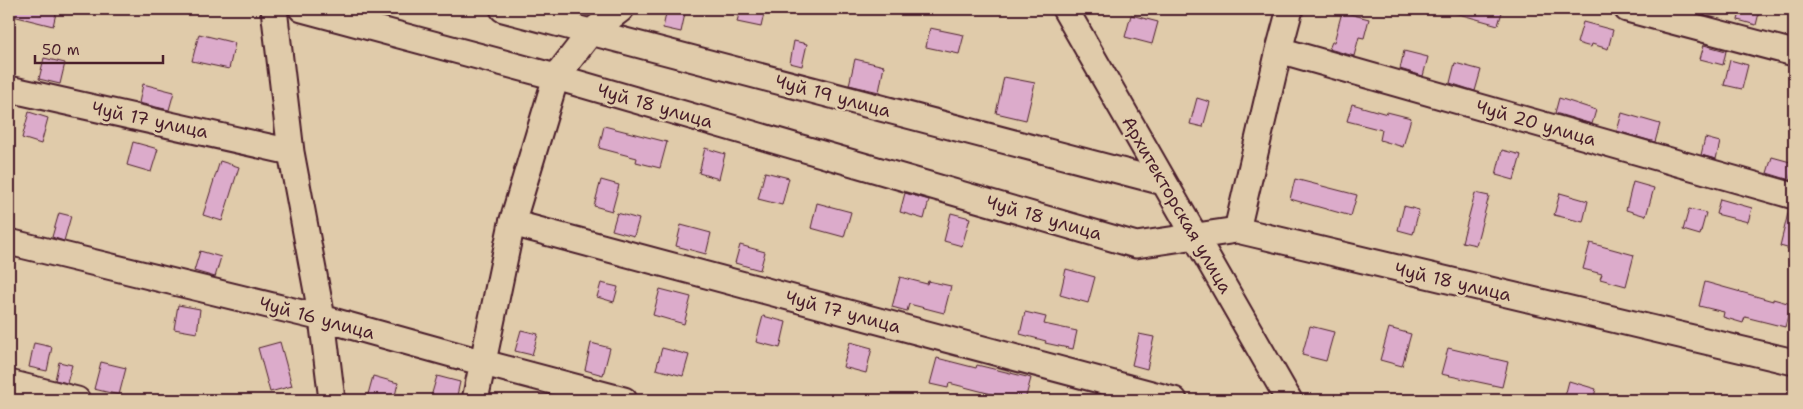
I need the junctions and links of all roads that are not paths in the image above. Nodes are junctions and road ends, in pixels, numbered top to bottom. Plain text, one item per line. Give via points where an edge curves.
1 (274, 9) edge
2 (302, 9) edge
3 (503, 9) edge
4 (622, 9) edge
5 (1064, 9) edge
6 (1290, 9) edge
7 (1627, 9) edge
8 (590, 33) junction
9 (1278, 50) junction
10 (1794, 53) edge
11 (556, 77) junction
12 (9, 89) edge
13 (291, 152) junction
14 (1164, 182) junction
15 (1794, 196) edge
16 (512, 223) junction
17 (1237, 230) junction
18 (1194, 236) junction
19 (9, 242) edge
20 (322, 318) junction
21 (1794, 362) edge
22 (484, 364) junction
23 (9, 383) edge
24 (76, 400) edge
25 (332, 400) edge
26 (475, 400) edge
27 (624, 400) edge
28 (1174, 400) edge
29 (1289, 400) edge

1 - 13 street
2 - 11 street, Чуй 18 улица
3 - 8 street, Чуй 19 улица
4 - 8 street
5 - 14 street, Архитекторская улица
6 - 9 street
7 - 10 street
8 - 11 street
8 - 14 street, Чуй 19 улица
9 - 15 street, Чуй 20 улица
9 - 17 street
11 - 16 street
11 - 18 street, Чуй 18 улица via 1136,244
12 - 13 street, Чуй 17 улица
13 - 20 street
14 - 18 street, Архитекторская улица
16 - 22 street
16 - 28 street, Чуй 17 улица
17 - 18 street, Чуй 18 улица
17 - 21 street, Чуй 18 улица
18 - 29 street, Архитекторская улица
19 - 20 street, Чуй 16 улица
20 - 22 street, Чуй 16 улица
20 - 25 street
22 - 26 street
22 - 27 street, Чуй 16 улица
23 - 24 street

